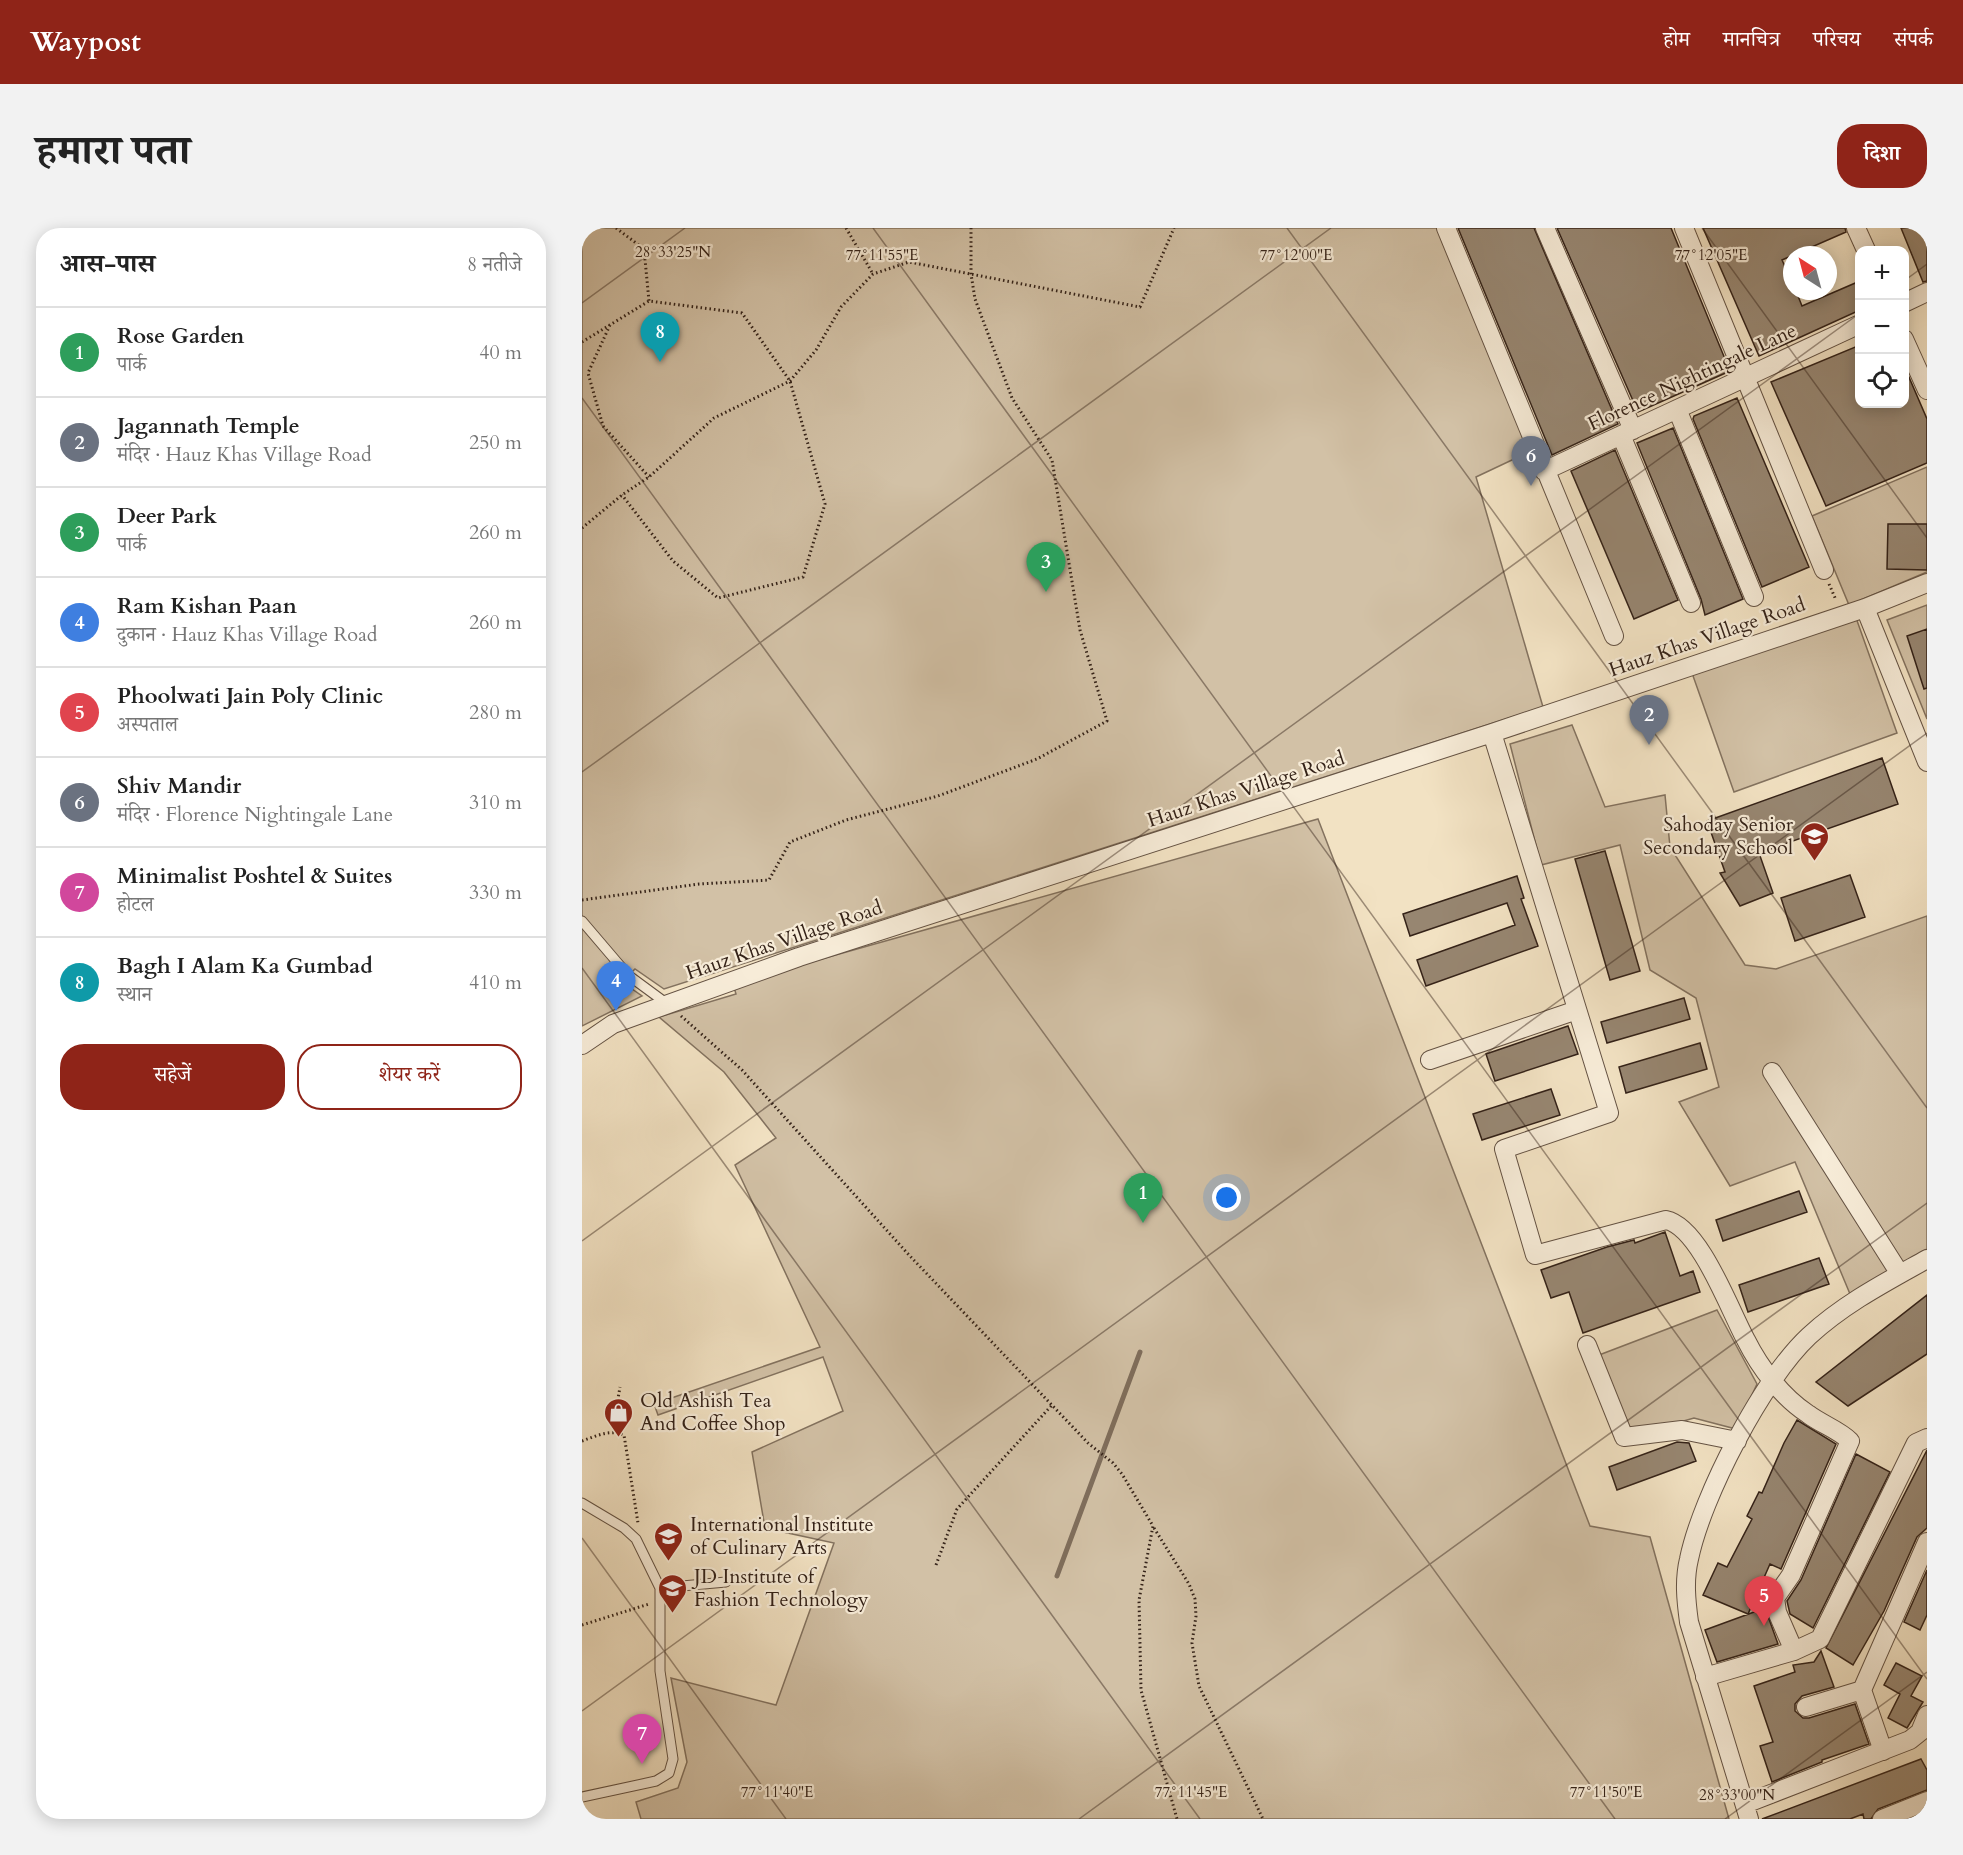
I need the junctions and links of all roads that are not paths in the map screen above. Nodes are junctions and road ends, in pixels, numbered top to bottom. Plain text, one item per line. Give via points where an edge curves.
1 (1446, 228) edge
2 (1545, 228) edge
3 (1684, 228) edge
4 (1856, 228) edge
5 (1864, 246) edge
6 (1927, 292) edge
7 (1909, 301) edge
8 (1855, 326) edge
9 (1909, 348) edge
10 (1746, 377) junction
11 (1927, 390) edge
12 (1677, 409) junction
13 (1627, 432) junction
14 (1544, 471) junction
15 (1824, 570) road end
16 (1927, 583) edge
17 (1754, 597) dead end
18 (1691, 603) dead end
19 (1865, 608) junction
20 (1614, 636) dead end
21 (1492, 733) junction
22 (1927, 762) edge
23 (582, 921) edge
24 (666, 1003) junction
25 (1577, 1010) junction
26 (582, 1045) edge
27 (1430, 1060) dead end
28 (1772, 1072) dead end
29 (1927, 1259) edge
30 (1900, 1274) junction
31 (1587, 1346) dead end
32 (1772, 1381) junction
33 (1927, 1438) edge
34 (1737, 1441) junction
35 (582, 1503) edge
36 (1927, 1542) edge
37 (726, 1582) dead end
38 (660, 1588) junction
39 (1794, 1651) junction
40 (1705, 1677) junction
41 (1862, 1690) junction
42 (1806, 1707) dead end
43 (1927, 1715) edge
44 (1883, 1751) junction
45 (582, 1797) edge
46 (1927, 1801) edge
47 (1747, 1811) edge
48 (1882, 1819) edge

1 - 14 street
2 - 13 street
3 - 10 street
4 - 5 street
6 - 7 street
8 - 10 street, Florence Nightingale Lane
9 - 11 street
10 - 12 street, Florence Nightingale Lane
10 - 15 street
12 - 13 street, Florence Nightingale Lane
12 - 17 street
13 - 14 street, Florence Nightingale Lane
13 - 18 street
14 - 20 street
16 - 19 street, Hauz Khas Village Road
19 - 21 street, Hauz Khas Village Road
19 - 22 street
21 - 24 street, Hauz Khas Village Road
21 - 25 street
23 - 24 lane via 628,975
24 - 26 street, Hauz Khas Village Road via 613,1024
25 - 27 street
25 - 32 street via 1609,1113 1504,1149 1535,1255 1666,1220 1676,1223 1701,1254 1747,1343
28 - 30 street
29 - 30 street
30 - 32 street via 1831,1317 1807,1338
31 - 34 street via 1624,1437 1682,1430
32 - 34 street
32 - 39 street via 1801,1410 1851,1443 1791,1575 1775,1598
33 - 39 street via 1916,1443 1825,1632 1814,1643
34 - 40 street via 1688,1561 1686,1604
35 - 38 lane via 636,1539
36 - 41 street
37 - 38 lane
38 - 45 lane via 660,1671 672,1768 656,1781
39 - 40 street
40 - 47 street
41 - 42 street
41 - 44 street
43 - 44 street via 1915,1737
44 - 47 street
46 - 48 street

